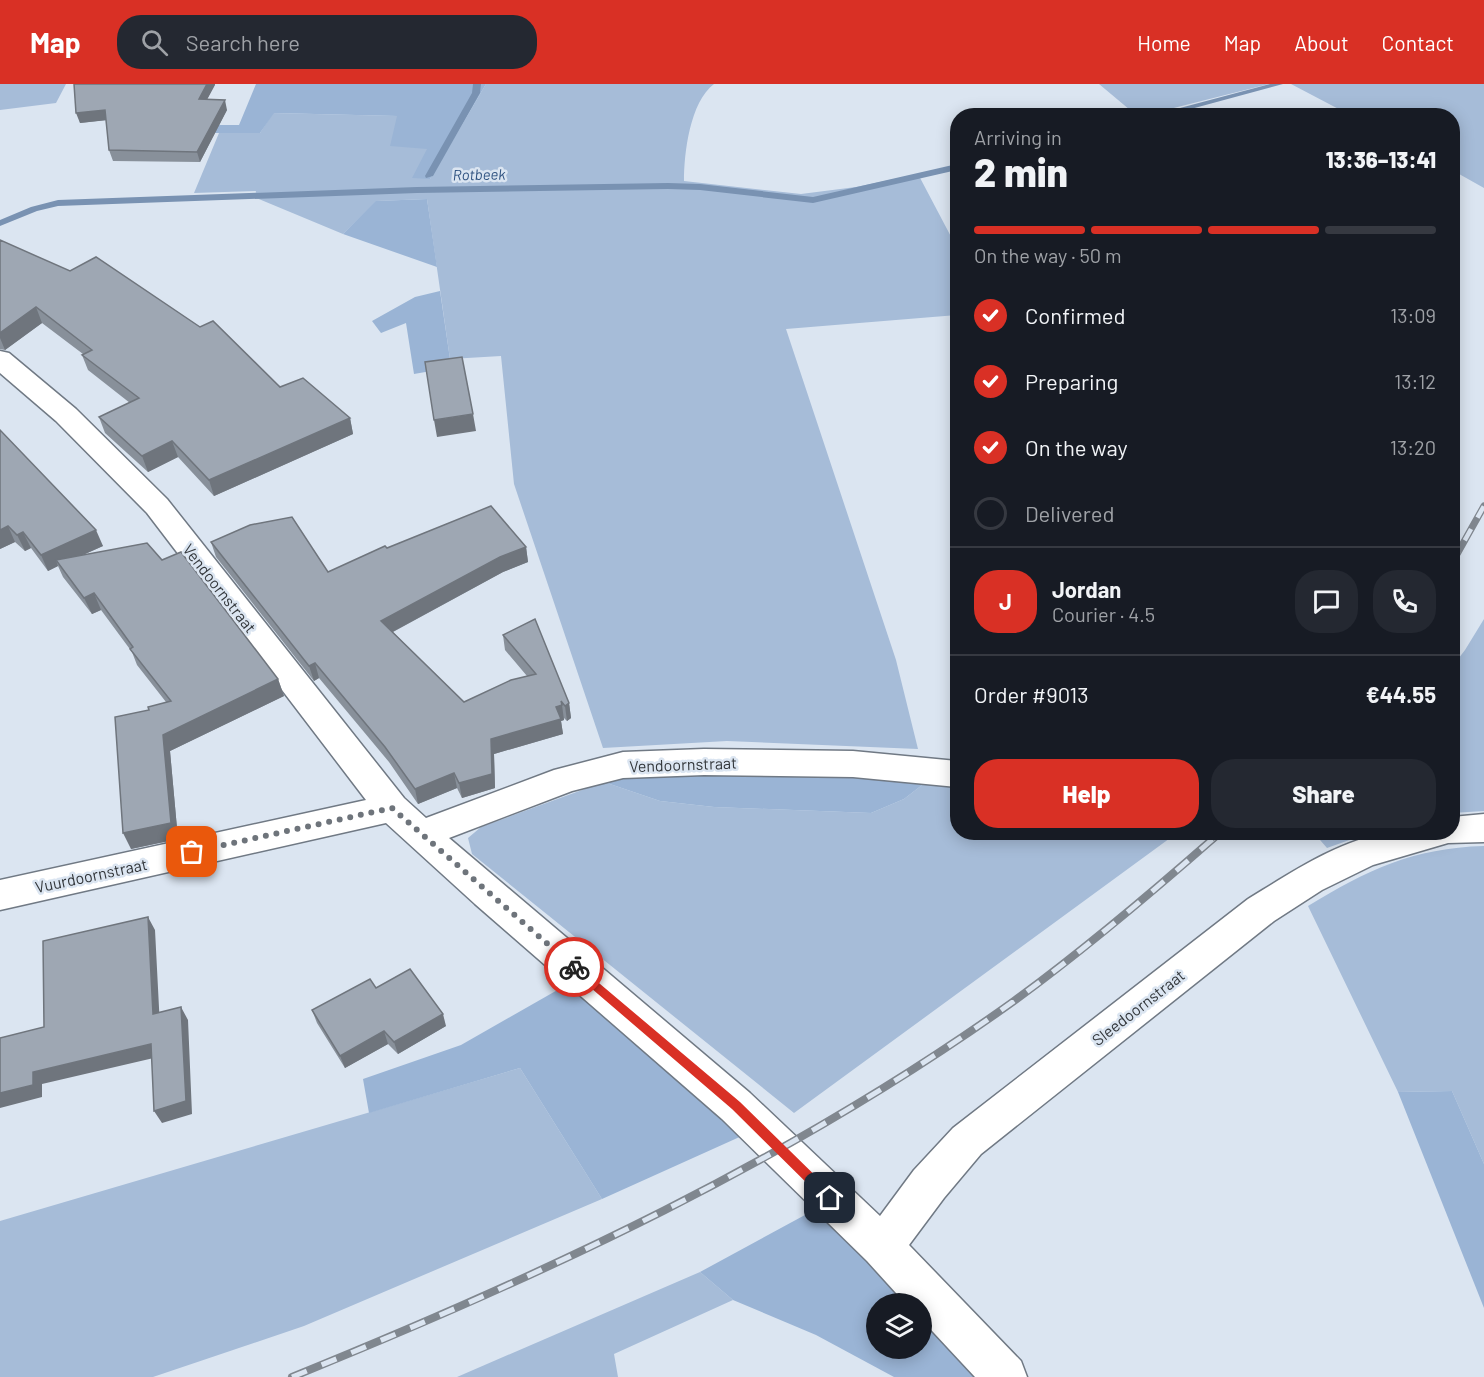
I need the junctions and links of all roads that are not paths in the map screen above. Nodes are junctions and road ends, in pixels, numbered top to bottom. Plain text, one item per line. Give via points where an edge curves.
1 (0, 359) edge
2 (950, 773) edge
3 (392, 808) junction
4 (1484, 828) edge
5 (1460, 830) edge
6 (421, 834) junction
7 (1411, 840) edge
8 (0, 895) edge
9 (882, 1247) junction
10 (1005, 1377) edge

1 - 3 street, Vendoornstraat via 66,415 157,507
2 - 6 street, Vendoornstraat via 842,764 623,765 566,779
3 - 6 street, Vendoornstraat
3 - 8 street, Vuurdoornstraat
4 - 5 street
6 - 9 street, Vendoornstraat via 736,1106
7 - 9 street, Sleedoornstraat via 1364,853 1309,880 1261,910 967,1142 929,1184
9 - 10 street, Vendoornstraat

